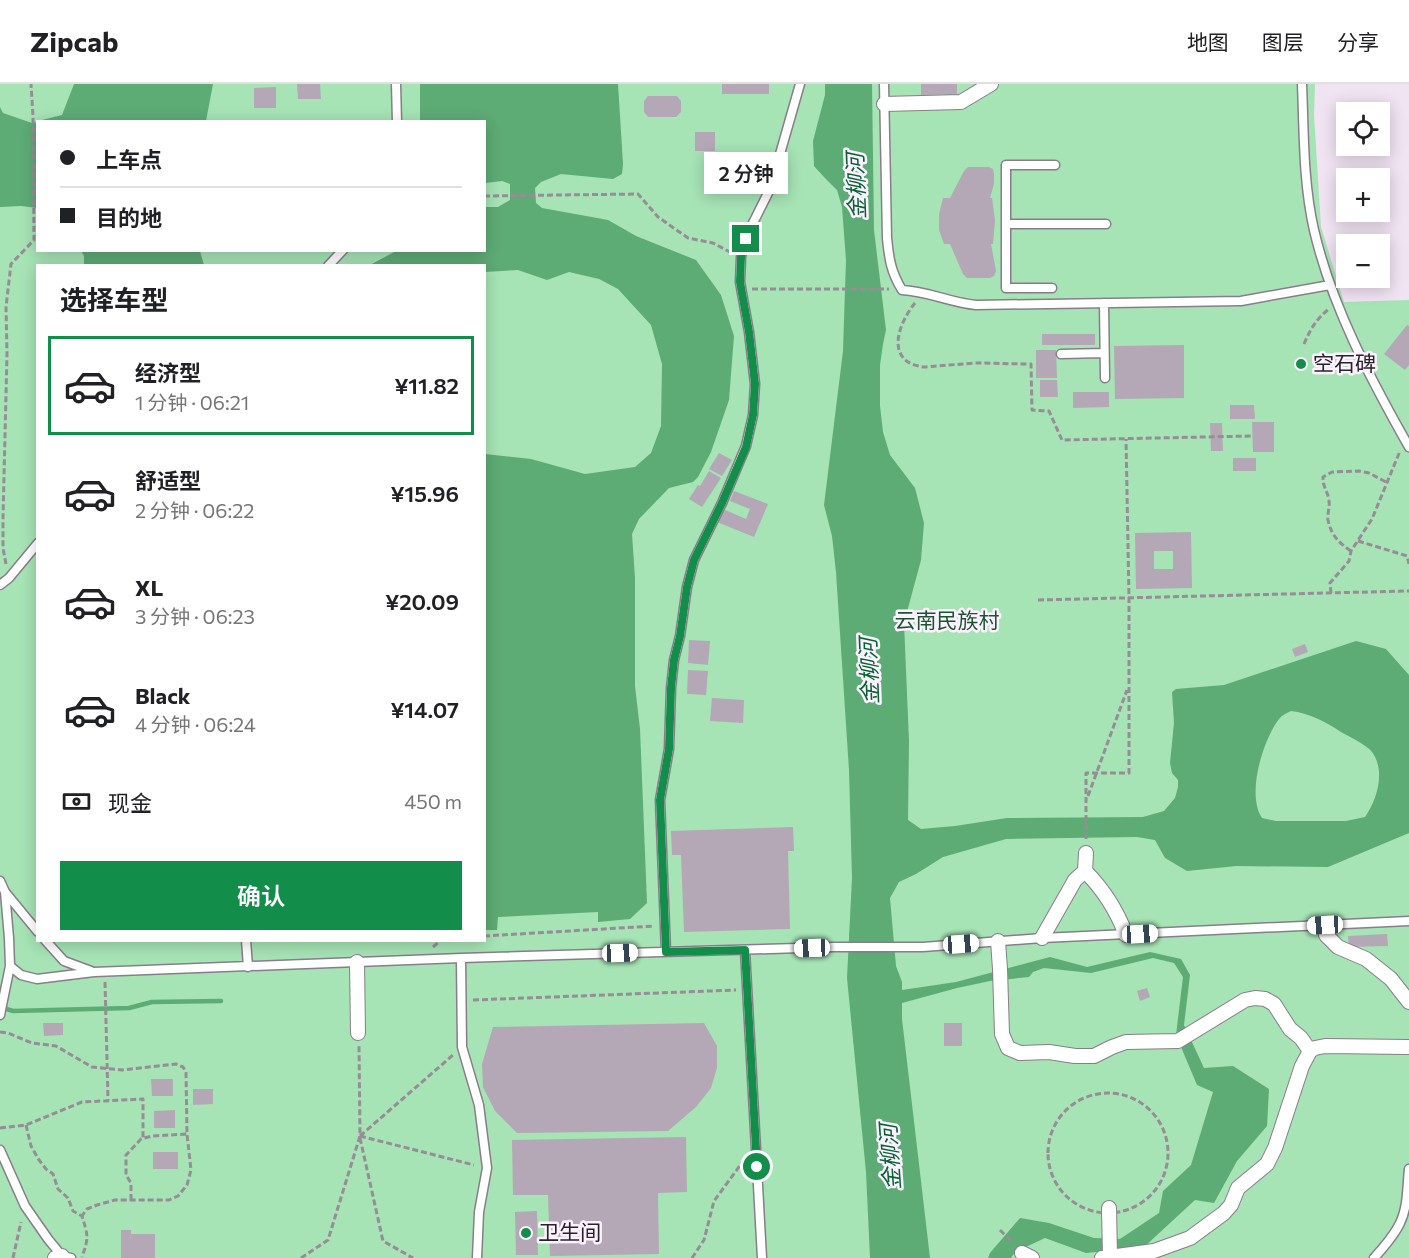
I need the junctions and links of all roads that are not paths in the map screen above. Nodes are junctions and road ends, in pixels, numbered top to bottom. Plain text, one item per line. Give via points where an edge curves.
1 (396, 84) edge
2 (800, 84) edge
3 (884, 84) edge
4 (991, 84) edge
5 (1302, 84) edge
6 (884, 104) junction
7 (397, 120) edge
8 (1055, 165) dead end
9 (1006, 224) junction
10 (1106, 224) dead end
11 (341, 252) edge
12 (330, 264) edge
13 (1330, 285) junction
14 (1006, 288) junction
15 (1052, 288) dead end
16 (1104, 303) junction
17 (1006, 305) junction
18 (1104, 353) junction
19 (1061, 354) dead end
20 (1105, 378) dead end
21 (1407, 443) edge
22 (36, 545) edge
23 (0, 585) edge
24 (1086, 853) road end
25 (1085, 871) junction
26 (0, 881) edge
27 (5, 892) junction
28 (1409, 921) edge
29 (1325, 925) junction
30 (36, 930) edge
31 (1126, 935) junction
32 (1042, 938) junction
33 (998, 941) junction
34 (47, 942) edge
35 (246, 942) edge
36 (745, 950) junction
37 (666, 952) junction
38 (461, 958) junction
39 (357, 962) junction
40 (10, 966) junction
41 (248, 967) junction
42 (94, 972) junction
43 (1409, 1002) edge
44 (0, 1015) edge
45 (358, 1033) road end
46 (1409, 1047) edge
47 (1310, 1051) junction
48 (0, 1150) edge
49 (1409, 1169) edge
50 (1109, 1210) road end
51 (1107, 1256) edge
52 (62, 1257) edge
53 (477, 1258) edge
54 (762, 1258) edge
55 (1374, 1258) edge

1 - 7 lane
2 - 37 lane via 770,189 741,257 740,282 755,384 753,415 746,447 694,560 674,660 669,749 660,800
3 - 6 lane
4 - 6 street via 961,102
5 - 13 lane via 1305,171 1313,228
6 - 17 lane via 887,238 890,263 902,290 923,292 959,304
8 - 9 lane via 1005,165
9 - 10 lane
9 - 14 lane
11 - 12 lane
13 - 16 lane via 1240,301
13 - 21 lane
14 - 15 lane
14 - 17 lane
16 - 17 lane
16 - 18 lane
18 - 19 lane
18 - 20 lane
22 - 23 lane
24 - 25 street
25 - 31 street via 1097,884
25 - 32 street via 1075,880
26 - 27 lane
27 - 30 lane
27 - 40 lane
28 - 29 lane
29 - 31 lane
29 - 43 street via 1326,935 1338,947 1366,958 1391,979
31 - 32 lane
32 - 33 lane
33 - 36 lane via 923,947
33 - 47 street via 1002,1034 1008,1048 1020,1053 1094,1056 1126,1042 1178,1041 1245,1000 1255,998 1274,1005
34 - 42 lane via 64,961
35 - 41 lane
36 - 37 lane
36 - 54 lane
37 - 38 lane
38 - 39 lane
38 - 53 lane via 462,1047 479,1105 487,1168 479,1212
39 - 41 lane
39 - 45 street
40 - 42 lane via 21,975 37,979
40 - 44 lane
41 - 42 lane
46 - 47 street via 1325,1046
47 - 51 street via 1267,1164 1238,1188 1224,1213 1190,1238 1154,1251
48 - 52 lane via 25,1206
49 - 55 lane via 1400,1223
50 - 51 street

